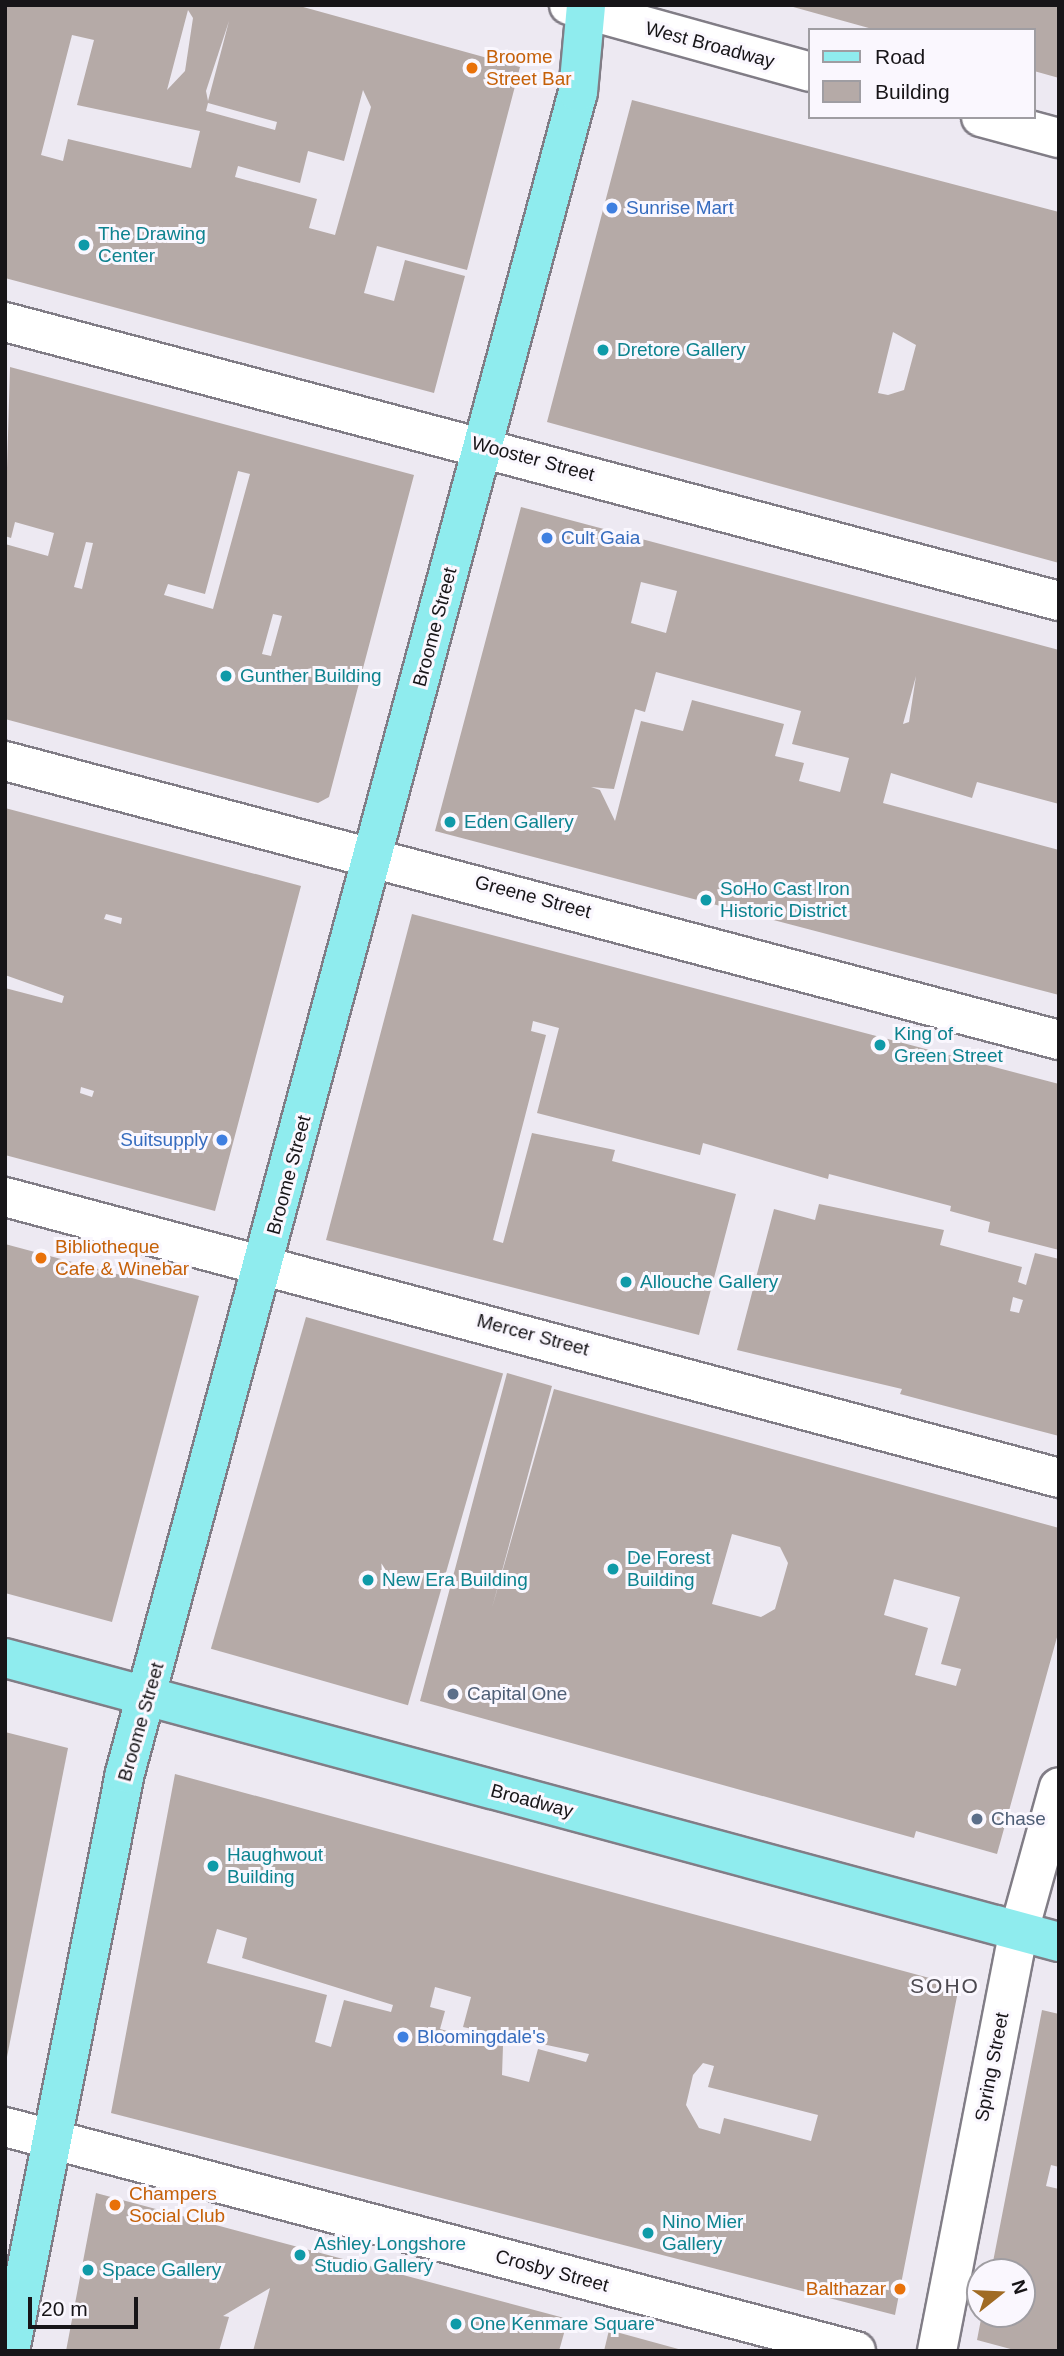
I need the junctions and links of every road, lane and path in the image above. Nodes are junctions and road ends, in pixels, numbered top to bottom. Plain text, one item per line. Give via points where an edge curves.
1 (583, 6) edge
2 (808, 71) edge
3 (988, 119) edge
4 (1059, 138) edge
5 (5, 322) edge
6 (484, 446) junction
7 (1059, 601) edge
8 (5, 761) edge
9 (374, 855) junction
10 (1059, 1040) edge
11 (5, 1197) edge
12 (266, 1262) junction
13 (1059, 1478) edge
14 (5, 1658) edge
15 (148, 1697) junction
16 (1059, 1787) edge
17 (1019, 1931) junction
18 (1059, 1942) edge
19 (5, 2127) edge
20 (51, 2138) junction
21 (10, 2351) edge
22 (856, 2351) edge
23 (937, 2351) edge

1 - 2 street, West Broadway
1 - 6 main road, Broome Street via 581,80
3 - 4 street
5 - 6 street, Wooster Street
6 - 7 street, Wooster Street
6 - 9 main road, Broome Street
8 - 9 street, Greene Street
9 - 10 street, Greene Street
9 - 12 main road, Broome Street
11 - 12 street, Mercer Street
12 - 13 street, Mercer Street
12 - 15 main road, Broome Street
14 - 15 main road, Broadway
15 - 17 main road, Broadway
15 - 20 main road, Broome Street via 125,1773
16 - 17 street, Spring Street
17 - 18 main road, Broadway
17 - 23 street, Spring Street
19 - 20 street, Crosby Street
20 - 21 main road, Broome Street
20 - 22 street, Crosby Street

